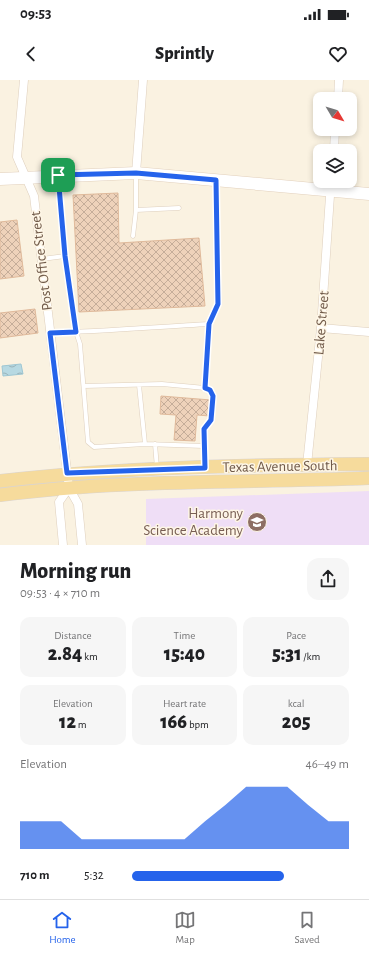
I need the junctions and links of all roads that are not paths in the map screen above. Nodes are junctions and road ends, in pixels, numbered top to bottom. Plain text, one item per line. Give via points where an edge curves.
1 (24, 80) edge
2 (143, 80) edge
3 (339, 80) edge
4 (338, 92) edge
5 (136, 173) junction
6 (58, 175) junction
7 (25, 178) junction
8 (0, 179) edge
9 (216, 180) junction
10 (313, 185) edge
11 (331, 188) edge
12 (340, 188) edge
13 (369, 194) edge
14 (179, 208) dead end
15 (136, 210) junction
16 (133, 236) dead end
17 (65, 256) junction
18 (41, 259) junction
19 (209, 324) junction
20 (321, 328) junction
21 (76, 332) junction
22 (369, 332) edge
23 (50, 333) junction
24 (139, 385) junction
25 (84, 386) junction
26 (205, 388) junction
27 (145, 444) junction
28 (155, 444) junction
29 (204, 446) junction
30 (369, 464) edge
31 (307, 465) junction
32 (205, 468) junction
33 (157, 469) junction
34 (67, 473) junction
35 (369, 478) edge
36 (0, 481) edge
37 (69, 488) junction
38 (0, 495) edge
39 (63, 545) edge
40 (82, 545) edge

1 - 7 street, Post Office Street via 17,157
2 - 5 street
3 - 4 street
5 - 6 street
5 - 9 street
5 - 15 lane
6 - 7 street
6 - 17 lane
7 - 8 street
7 - 18 street, Post Office Street via 34,196
9 - 10 street
9 - 19 lane via 218,304
11 - 20 street, Lake Street
12 - 13 street
14 - 15 lane
15 - 16 lane
17 - 18 lane
17 - 21 lane
18 - 23 street, Post Office Street
19 - 21 lane
19 - 26 lane
20 - 22 street
20 - 31 street, Lake Street
21 - 23 lane
21 - 25 lane via 80,344
23 - 34 street, Post Office Street
24 - 25 lane
24 - 26 lane via 162,384
24 - 27 lane
25 - 27 lane via 88,442 94,447
26 - 29 lane via 210,390 213,396 211,420 204,429
27 - 28 lane
28 - 29 lane
28 - 33 lane
29 - 32 lane
30 - 31 main road, Texas Avenue South
31 - 32 main road, Texas Avenue South
32 - 33 main road, Texas Avenue South
33 - 34 main road, Texas Avenue South
34 - 36 main road, Texas Avenue South
34 - 37 street, Post Office Street
35 - 37 main road, Texas Avenue South via 188,482
37 - 38 main road, Texas Avenue South
37 - 39 street via 59,502
37 - 40 street, Post Office Street via 78,504

